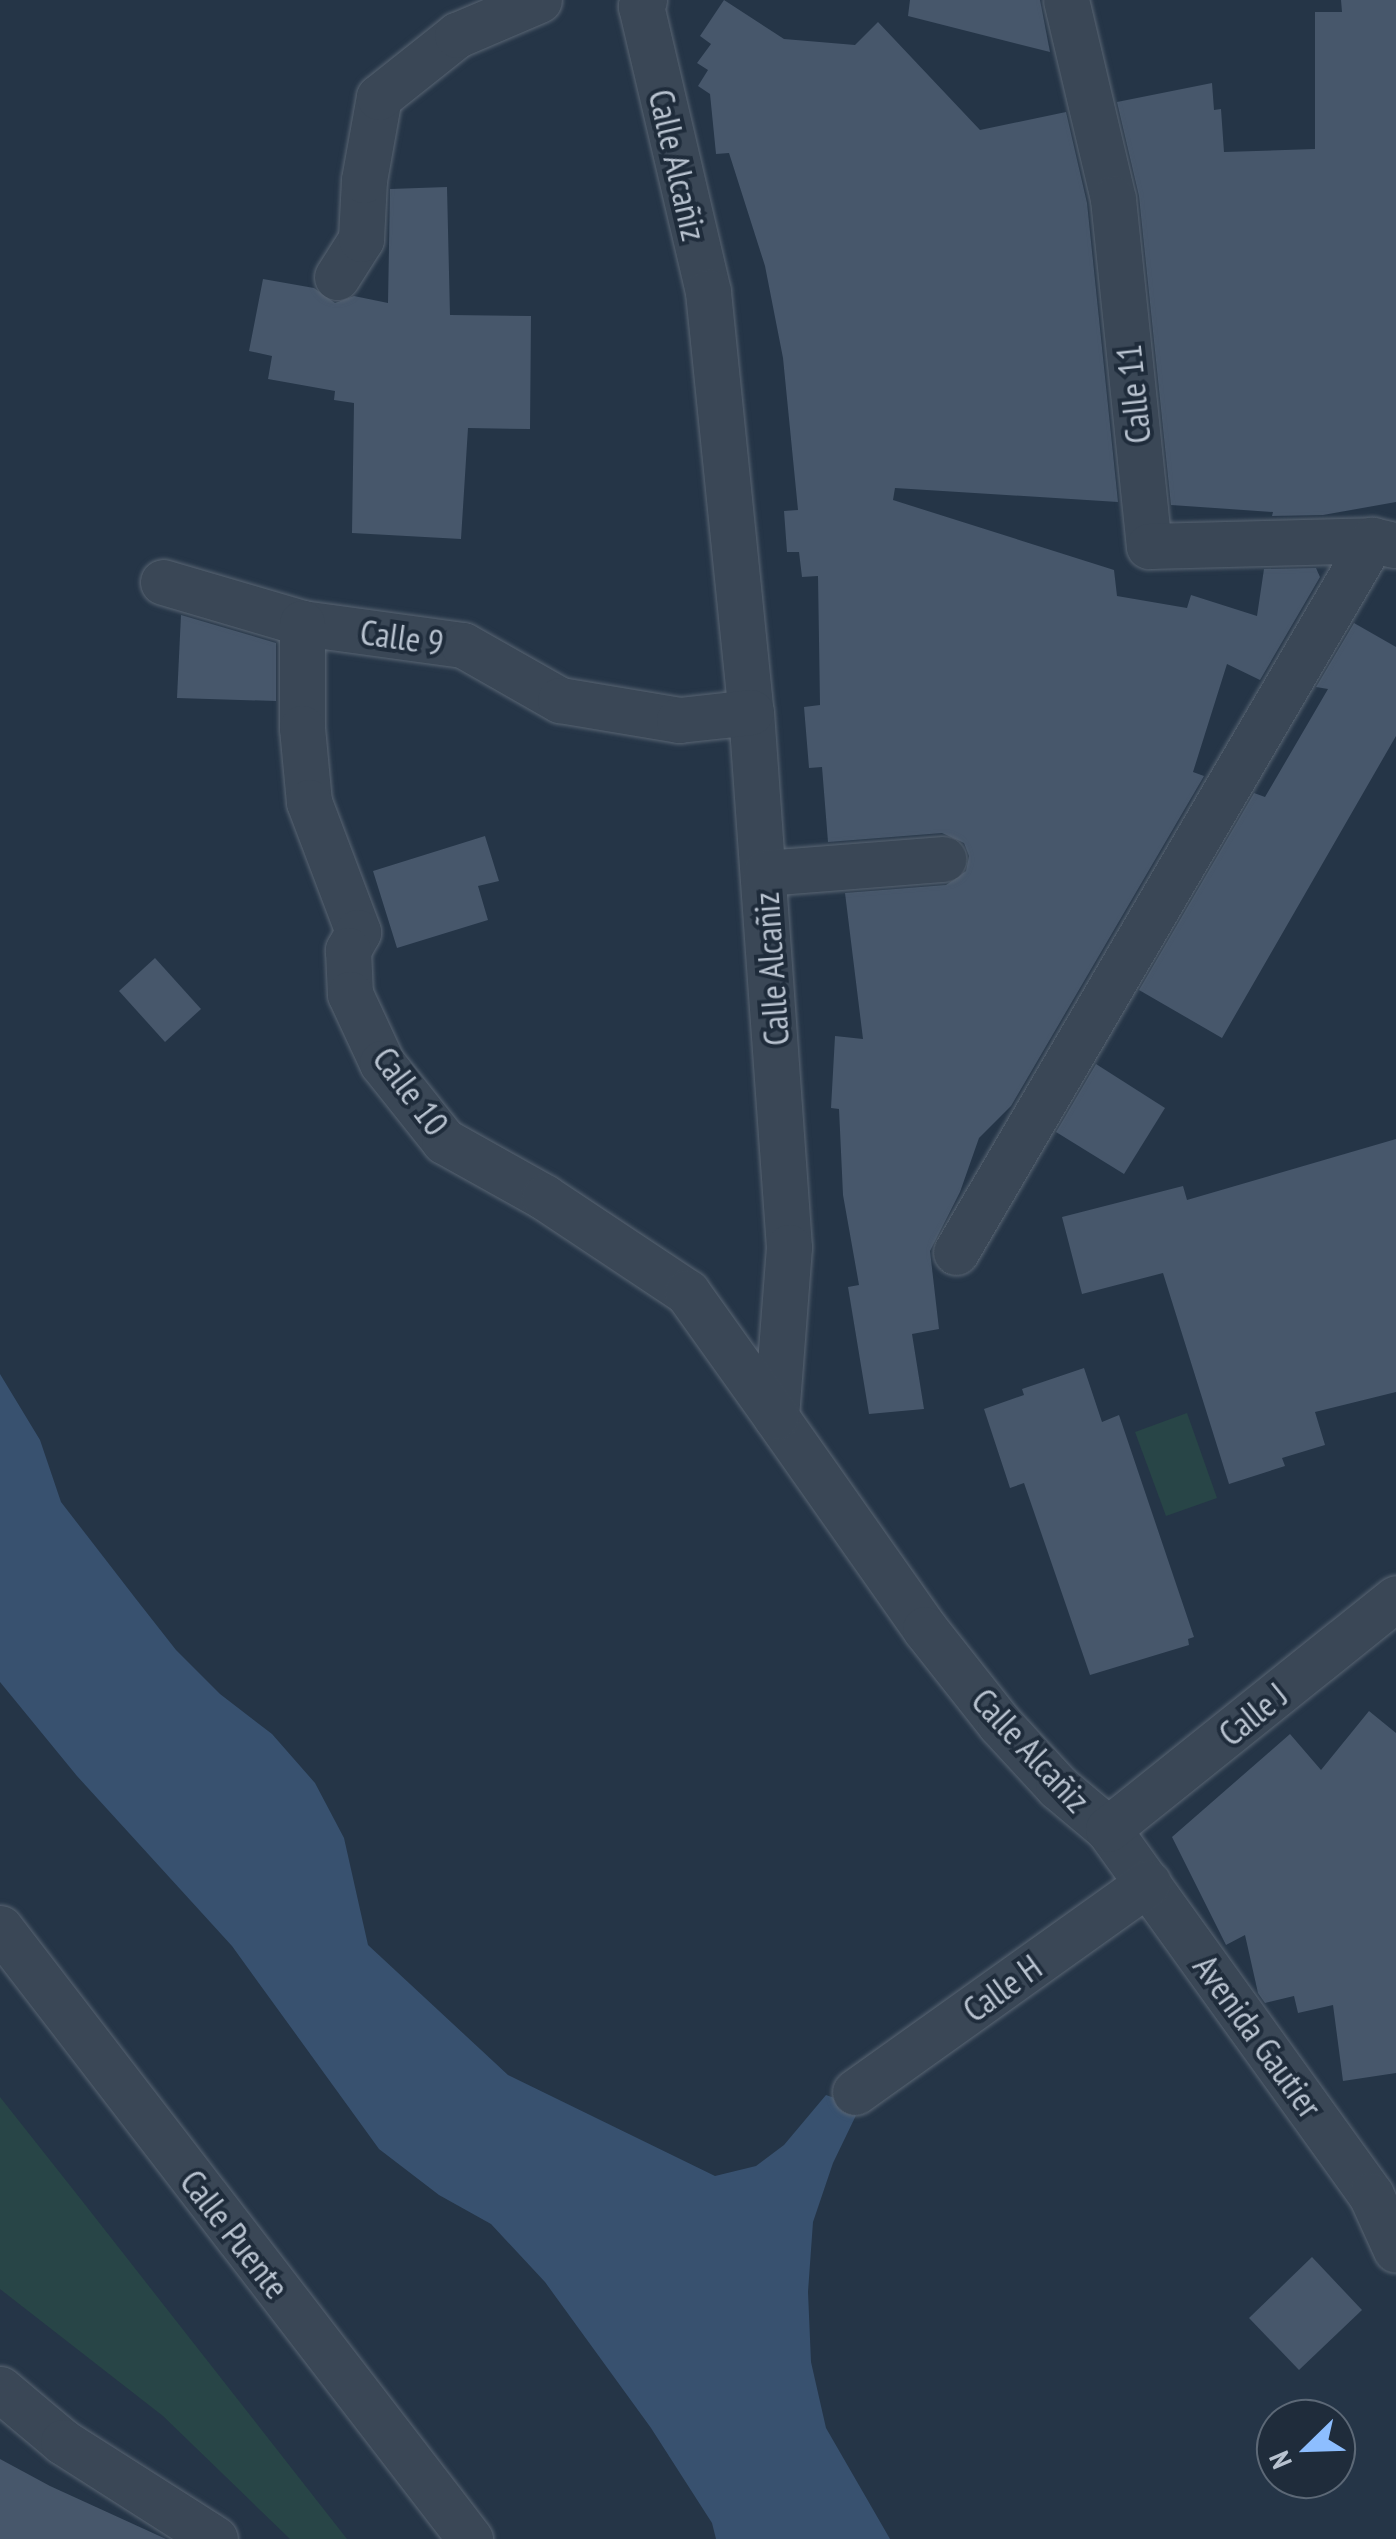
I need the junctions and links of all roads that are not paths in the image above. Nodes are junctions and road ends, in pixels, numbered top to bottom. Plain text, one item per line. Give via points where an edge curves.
1 (539, 0) edge
2 (1066, 0) edge
3 (636, 2) edge
4 (337, 277) dead end
5 (1384, 543) edge
6 (163, 582) dead end
7 (302, 622) junction
8 (751, 712) junction
9 (943, 860) dead end
10 (766, 873) junction
11 (956, 1252) dead end
12 (776, 1417) junction
13 (1396, 1598) edge
14 (1108, 1829) junction
15 (1148, 1883) junction
16 (0, 1928) edge
17 (856, 2092) dead end
18 (1384, 2191) edge
19 (1396, 2250) edge
20 (0, 2389) edge
21 (216, 2539) edge
22 (470, 2539) edge

1 - 4 street via 457,34 379,97 360,239
2 - 5 street, Calle 11 via 1113,199 1148,546
3 - 8 street, Calle Alcañiz via 708,292
5 - 11 street
6 - 7 street, Calle 9
7 - 8 street, Calle 9 via 463,645 560,700 679,720
7 - 12 street, Calle 10 via 309,802 358,932 348,950 350,994 382,1063 444,1141 544,1197 687,1292
8 - 10 street, Calle Alcañiz
9 - 10 street
10 - 12 street, Calle Alcañiz via 788,1247
12 - 14 street, Calle Alcañiz via 1000,1724 1058,1788
13 - 14 street, Calle J
14 - 15 street, Avenida Gautier
15 - 17 street, Calle H
15 - 18 street, Avenida Gautier
16 - 22 street, Calle Puente
18 - 19 street, Avenida Gautier
20 - 21 street via 63,2442

